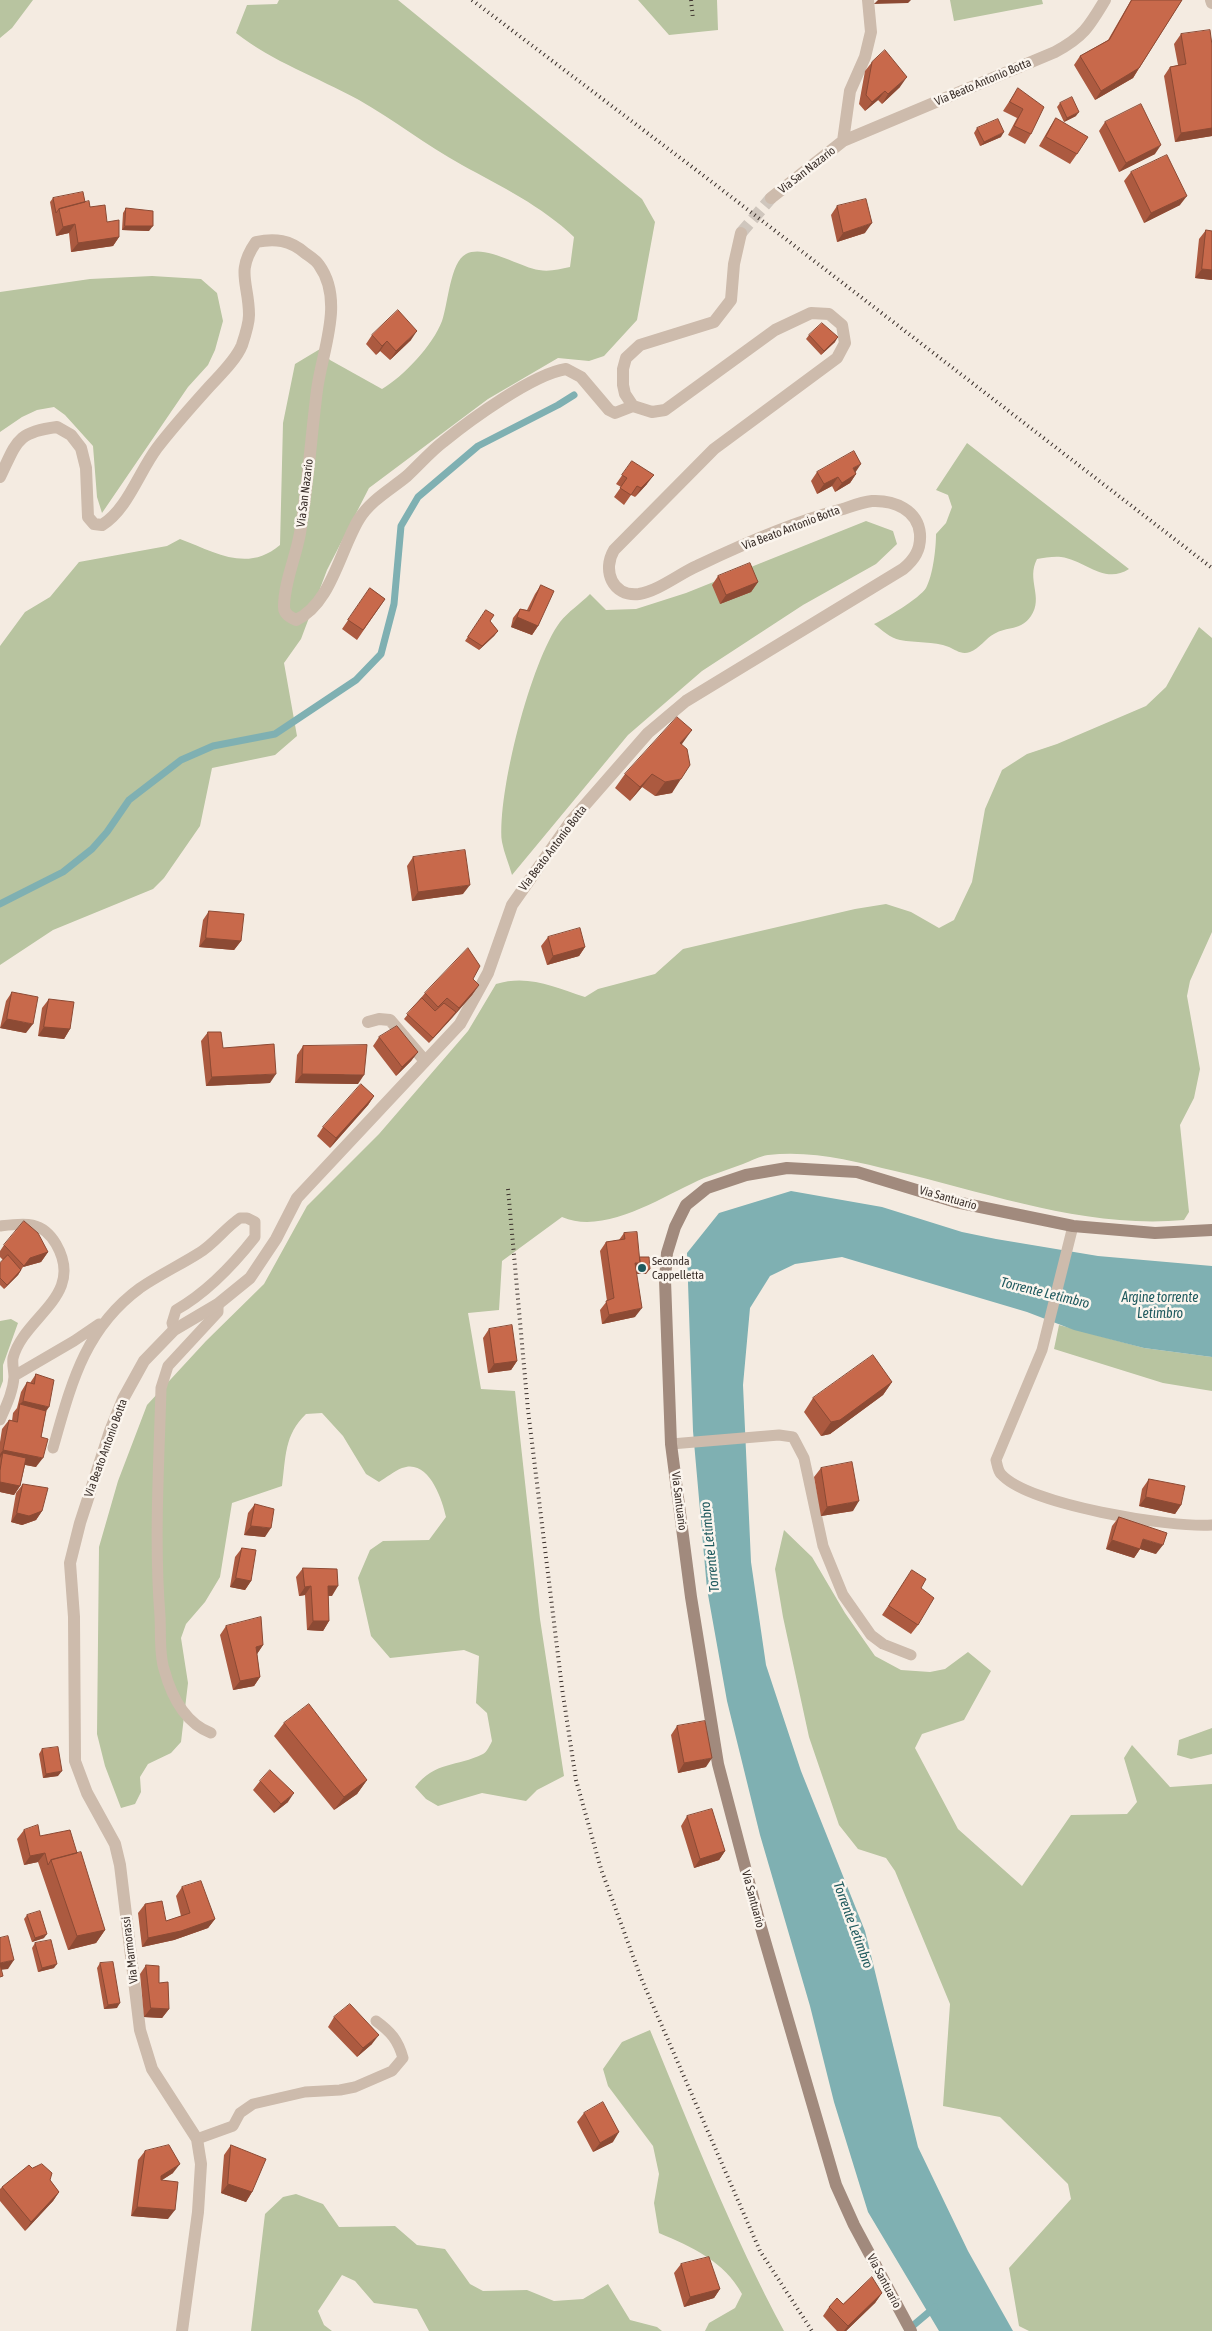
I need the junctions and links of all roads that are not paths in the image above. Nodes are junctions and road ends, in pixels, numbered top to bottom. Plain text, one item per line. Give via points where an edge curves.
1 (868, 0) edge
2 (1105, 0) edge
3 (843, 141) junction
4 (771, 198) tunnel mouth
5 (741, 233) tunnel mouth
6 (633, 406) junction
7 (0, 477) edge
8 (368, 1022) dead end
9 (425, 1061) junction
10 (0, 1226) edge
11 (1073, 1226) junction
12 (1212, 1230) edge
13 (218, 1304) junction
14 (104, 1320) junction
15 (174, 1330) junction
16 (14, 1376) junction
17 (0, 1420) edge
18 (677, 1444) junction
19 (52, 1448) dead end
20 (1212, 1525) edge
21 (70, 1563) joint
22 (911, 1655) dead end
23 (211, 1733) dead end
24 (376, 2022) dead end
25 (197, 2139) junction
26 (182, 2331) edge
27 (911, 2331) edge

1 - 3 street via 871,32 865,57 850,91
2 - 3 street, Via Beato Antonio Botta via 1091,25 1076,41
3 - 4 street, Via San Nazario
5 - 6 street via 731,300 714,322 640,345 626,358 623,385
6 - 7 street, Via San Nazario via 616,413 609,410 584,380 566,369 536,379 442,442 408,475 370,504 346,543 316,606 296,620 284,609 303,518 317,388 331,315 329,286 319,264 294,244 271,239 256,242 246,256 243,268 250,317 241,347 157,449 121,510 112,519 102,526 94,524 88,517 86,468 81,448 71,435 58,427 26,434 16,443
6 - 9 street, Via Beato Antonio Botta via 652,412 664,410 775,330 811,313 836,318 845,334 845,343 837,358 714,449 614,550 608,567 610,576 621,590 639,594 770,535 823,514 871,501 898,504 908,510 920,530 918,552 902,570 686,701 648,733 571,821 512,905 488,972 460,1024
8 - 9 street via 390,1020
9 - 13 street, Via Beato Antonio Botta via 297,1198 276,1239 250,1278
10 - 16 lane via 21,1222 39,1226 61,1253 63,1272 62,1285 53,1304 18,1346 13,1359
11 - 12 main road, Via Santuario via 1155,1233
11 - 18 main road, Via Santuario via 956,1202 876,1177 838,1170 787,1168 746,1175 707,1188 686,1205 667,1253 665,1280
11 - 20 lane via 1042,1350 996,1460 1000,1473 1016,1486 1096,1511 1166,1524
13 - 15 street, Via Beato Antonio Botta
13 - 23 lane via 218,1312 168,1366 161,1388 158,1535 163,1666 173,1697 198,1728
14 - 15 lane via 139,1289 200,1253 240,1218 255,1222 255,1237 237,1260 198,1298 176,1310 172,1323
14 - 16 lane
14 - 19 lane via 87,1346
15 - 21 street, Via Beato Antonio Botta via 144,1361 123,1399 80,1523
16 - 17 lane via 12,1391
18 - 22 lane via 779,1435 793,1437 804,1458 823,1546 843,1595 871,1635 883,1644
18 - 27 main road, Via Santuario via 691,1597 718,1764 760,1924 836,2185
21 - 25 street, Via Marmorassi via 74,1616 75,1761 87,1793 115,1844 140,2030 152,2069
24 - 25 lane via 387,2029 399,2045 403,2058 392,2071 355,2087 305,2092 253,2104 240,2112 233,2126
25 - 26 street, Via Marmorassi via 201,2164 198,2212

